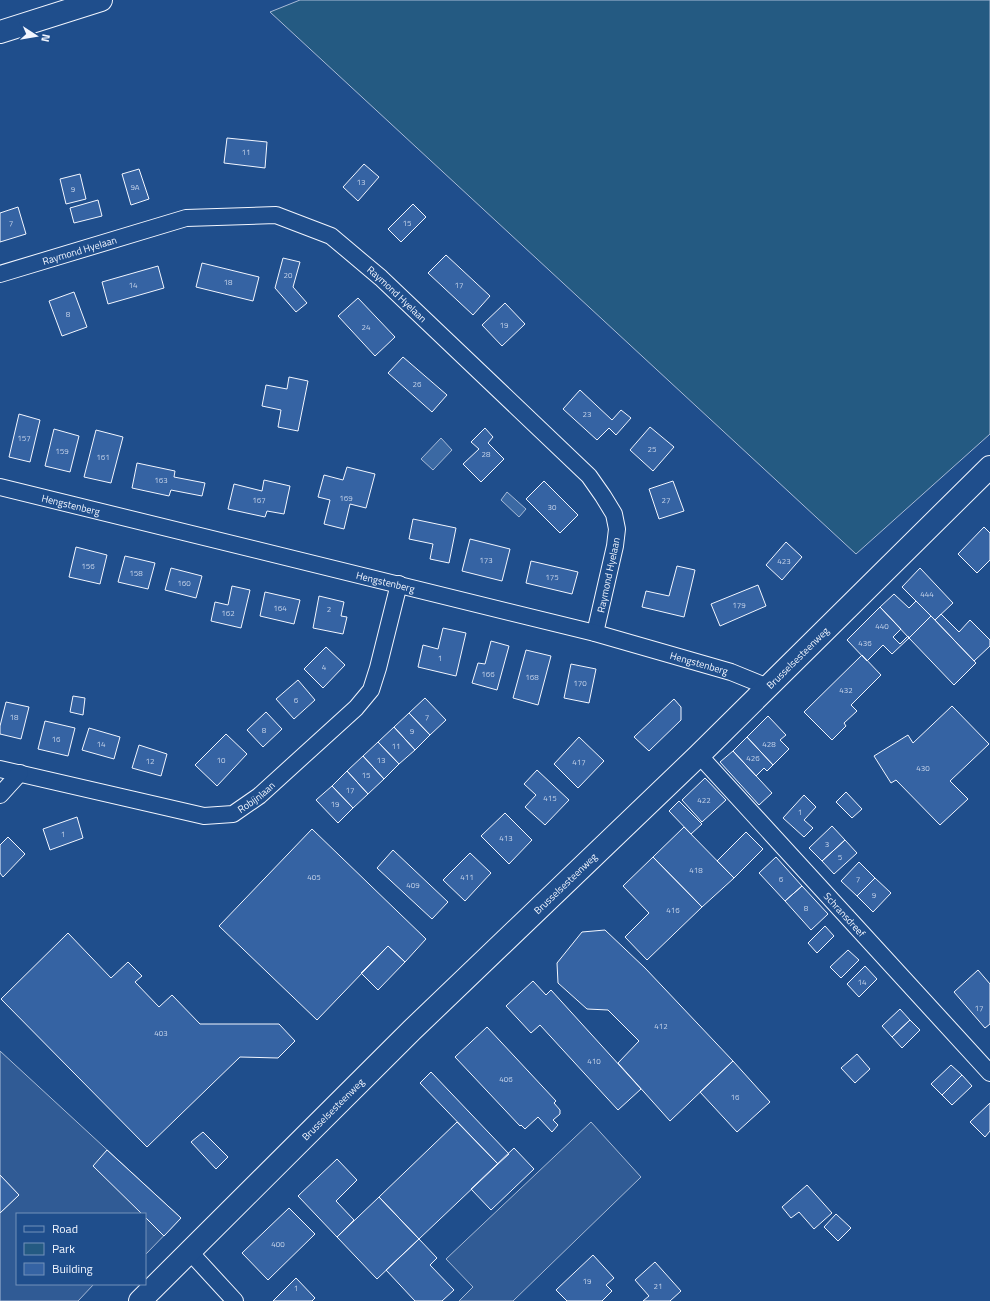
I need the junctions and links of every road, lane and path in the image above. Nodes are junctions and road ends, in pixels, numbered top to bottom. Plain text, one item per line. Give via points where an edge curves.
1 (101, 0) edge
2 (0, 32) edge
3 (0, 274) edge
4 (990, 467) edge
5 (0, 487) edge
6 (399, 584) junction
7 (595, 632) junction
8 (768, 687) junction
9 (699, 755) junction
10 (0, 768) edge
11 (20, 773) junction
12 (0, 795) edge
13 (990, 1074) edge
14 (190, 1252) junction
15 (140, 1301) edge
16 (235, 1301) edge

1 - 2 main road
3 - 7 street, Raymond Hyelaan via 186,218 276,215 331,236 392,289 588,476 603,496 614,514 617,529
4 - 8 main road, Brusselsesteenweg
5 - 6 street, Hengstenberg
6 - 7 street, Hengstenberg
6 - 11 street, Robijnlaan via 371,690 356,708 259,796 233,814 204,816
7 - 8 street, Hengstenberg via 731,672
8 - 9 main road, Brusselsesteenweg
9 - 13 street, Schransdreef
9 - 14 main road, Brusselsesteenweg via 412,1030
10 - 11 street, Robijnlaan
11 - 12 street
14 - 15 main road, Brusselsesteenweg
14 - 16 street

